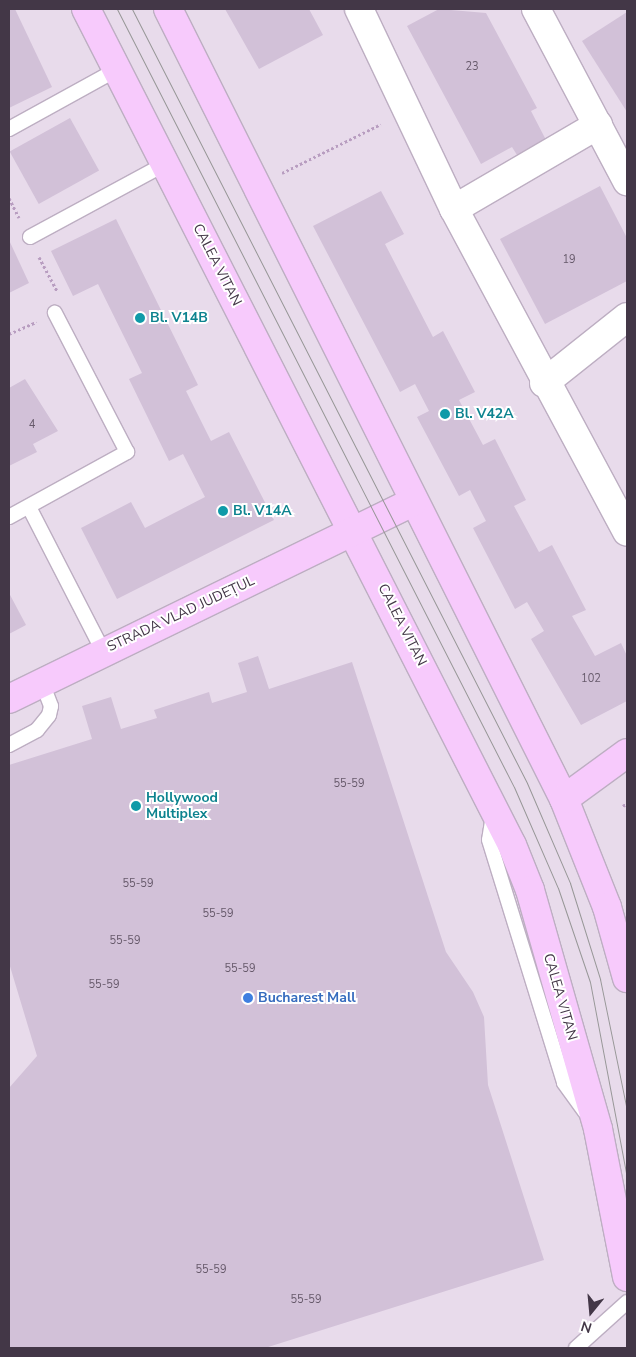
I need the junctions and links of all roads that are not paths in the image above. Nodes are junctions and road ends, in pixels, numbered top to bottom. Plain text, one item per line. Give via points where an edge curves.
1 (86, 9) edge
2 (168, 9) edge
3 (359, 9) edge
4 (539, 10) edge
5 (116, 70) junction
6 (598, 126) junction
7 (9, 129) edge
8 (165, 164) junction
9 (627, 181) edge
10 (454, 209) junction
11 (30, 237) dead end
12 (56, 314) road end
13 (627, 317) edge
14 (544, 383) junction
15 (413, 502) junction
16 (30, 509) junction
17 (9, 517) edge
18 (354, 531) junction
19 (627, 531) edge
20 (103, 651) junction
21 (42, 682) junction
22 (9, 699) edge
23 (9, 745) edge
24 (627, 753) edge
25 (564, 800) junction
26 (627, 978) edge
27 (627, 1277) edge
28 (627, 1302) edge
29 (576, 1348) edge

1 - 5 main road, CALEA VITAN
2 - 15 main road via 258,184
3 - 10 street
4 - 6 street
5 - 7 lane
5 - 8 main road, CALEA VITAN
6 - 9 street
6 - 10 street
8 - 11 lane
8 - 18 main road, CALEA VITAN
10 - 14 street
12 - 16 lane via 127,452
13 - 14 street
14 - 19 street
15 - 18 main road, STRADA VLAD JUDEȚUL
15 - 25 main road
16 - 17 lane
16 - 20 lane
18 - 20 main road, STRADA VLAD JUDEȚUL
18 - 27 main road, CALEA VITAN via 494,807 530,890 598,1130
20 - 21 main road, STRADA VLAD JUDEȚUL
21 - 22 main road, STRADA VLAD JUDEȚUL
21 - 23 lane via 51,706 49,715 37,730
24 - 25 main road
25 - 26 main road via 608,907
28 - 29 lane

